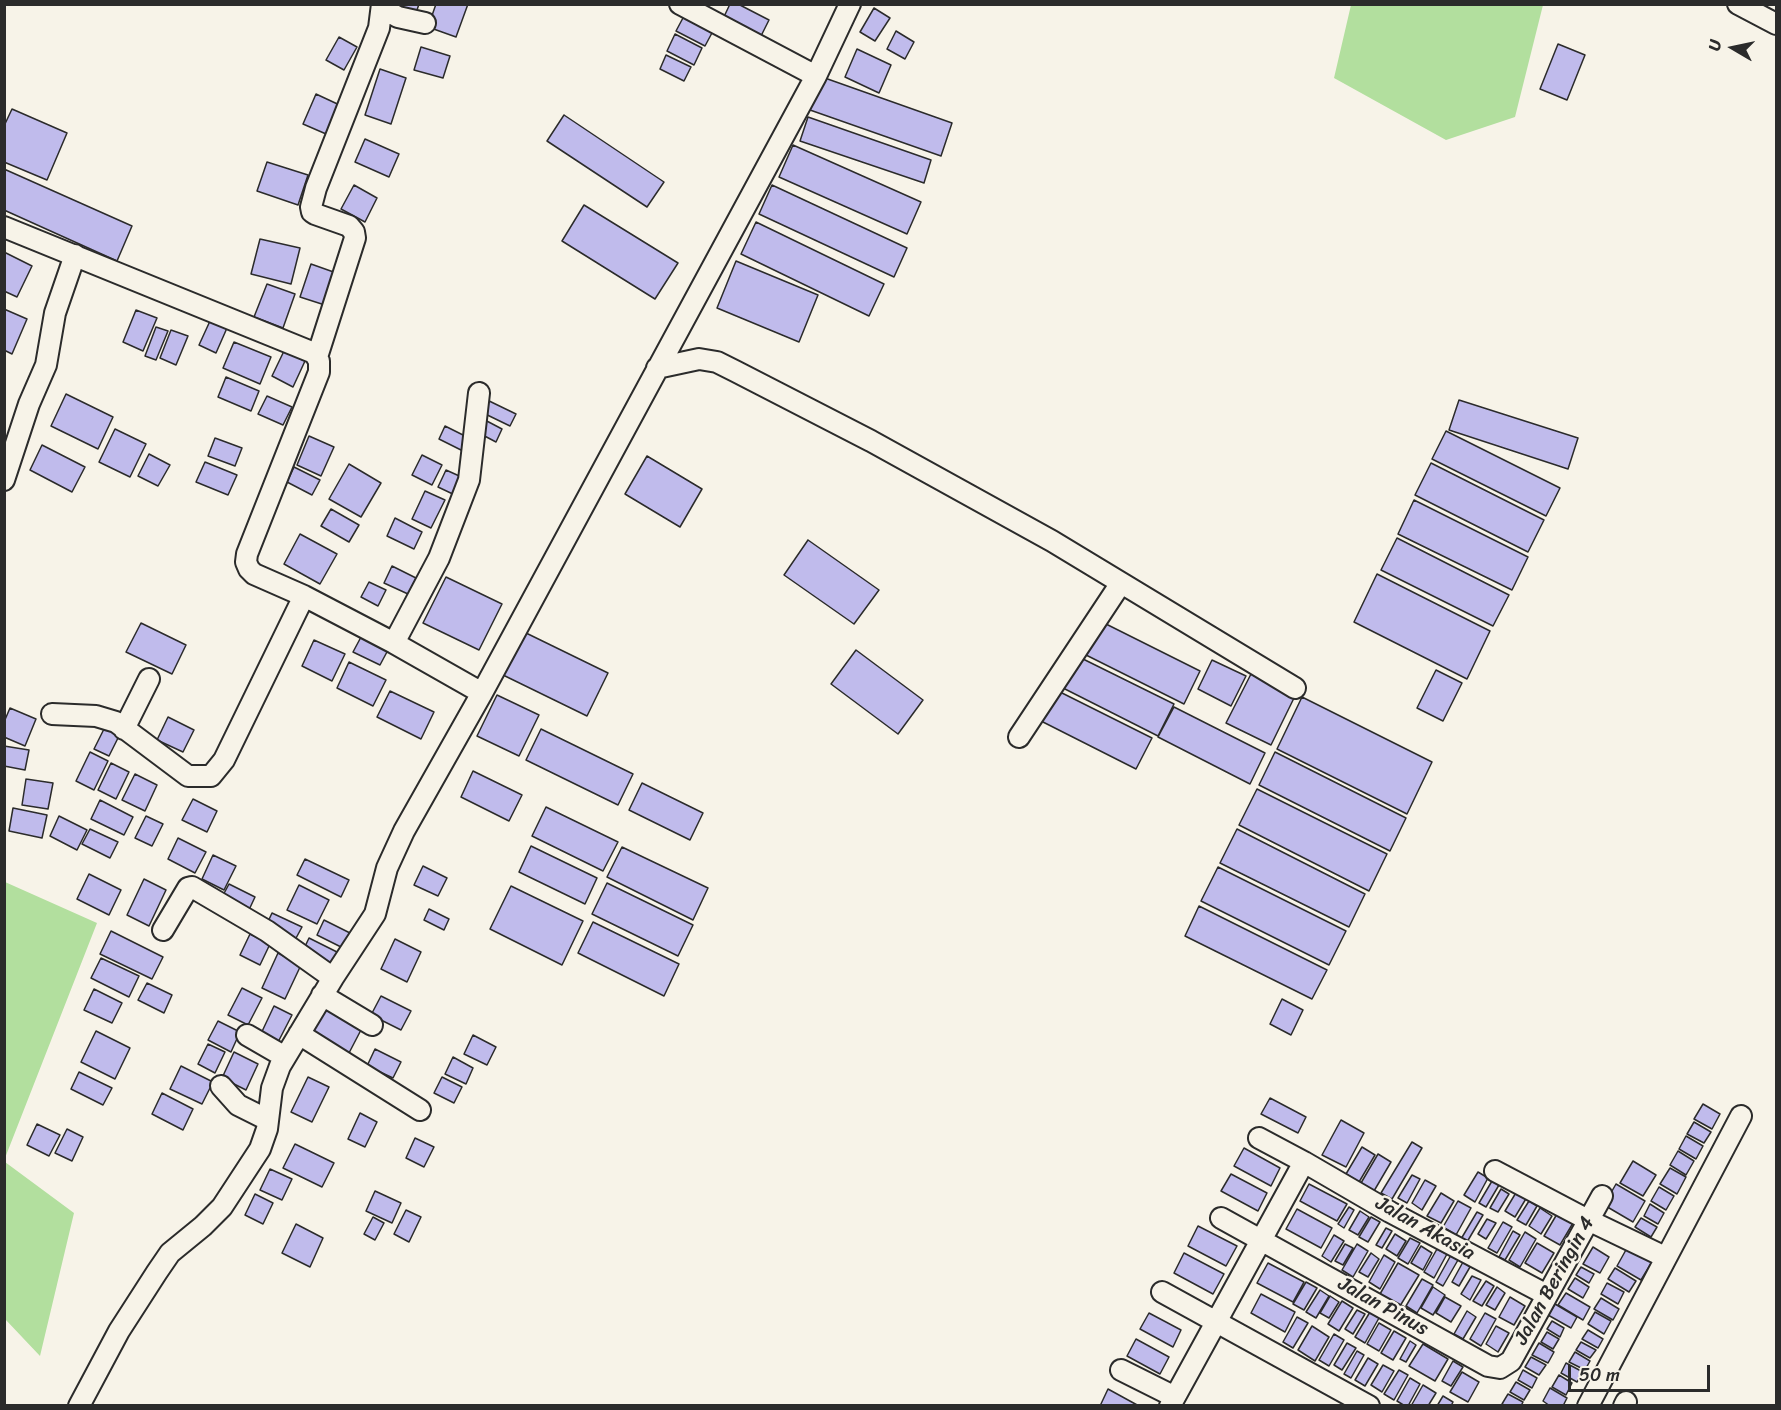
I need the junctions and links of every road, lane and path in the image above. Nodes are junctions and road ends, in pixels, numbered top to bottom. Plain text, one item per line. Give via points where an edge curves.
1 (680, 4) edge
2 (850, 4) edge
3 (1738, 4) edge
4 (383, 5) edge
5 (425, 23) dead end
6 (1776, 24) edge
7 (816, 76) junction
8 (4, 227) edge
9 (75, 255) junction
10 (317, 357) junction
11 (657, 368) junction
12 (479, 393) dead end
13 (4, 480) edge
14 (1121, 583) junction
15 (304, 596) junction
16 (394, 644) junction
17 (149, 679) dead end
18 (1295, 688) dead end
19 (482, 693) junction
20 (52, 714) dead end
21 (124, 729) junction
22 (1019, 737) dead end
23 (163, 930) dead end
24 (333, 978) junction
25 (322, 995) junction
26 (372, 1025) dead end
27 (299, 1034) junction
28 (247, 1035) dead end
29 (285, 1057) junction
30 (221, 1086) dead end
31 (420, 1110) dead end
32 (1741, 1116) dead end
33 (268, 1120) junction
34 (1259, 1138) dead end
35 (1304, 1162) junction
36 (1495, 1171) dead end
37 (1602, 1196) dead end
38 (1221, 1218) dead end
39 (1588, 1220) junction
40 (1261, 1239) junction
41 (1665, 1257) junction
42 (1162, 1292) dead end
43 (1547, 1295) junction
44 (1216, 1321) junction
45 (1506, 1365) joint
46 (1121, 1370) dead end
47 (1173, 1401) edge
48 (80, 1406) edge
49 (1369, 1406) edge
50 (1588, 1406) edge

1 - 7 street
2 - 7 street
3 - 6 street
4 - 5 street via 398,17
4 - 10 street via 379,28 311,207 315,214 349,226 355,238
7 - 11 street
8 - 9 street
9 - 10 street via 301,346
9 - 13 street via 55,313 46,365
10 - 15 street via 319,372 246,562 254,574
11 - 14 street via 699,358 717,362 871,441
11 - 19 street
12 - 16 street via 469,480 439,558
14 - 18 street
14 - 22 street
15 - 16 street
15 - 21 street via 224,760 211,776 188,776
16 - 19 street
17 - 21 street
19 - 24 street via 404,831 387,868 375,914
20 - 21 street via 96,716
23 - 24 street via 192,887 267,931
24 - 25 street
25 - 26 street
25 - 27 street
27 - 29 street
27 - 31 street
28 - 29 street
29 - 33 street via 272,1088
30 - 33 street via 238,1105
32 - 41 street
33 - 48 street via 265,1138 242,1178 222,1207 170,1254 119,1331
34 - 35 street, Jalan Akasia
35 - 40 street
35 - 43 street, Jalan Akasia
36 - 39 street
37 - 39 street, Jalan Beringin 4
38 - 40 street, Jalan Pinus
39 - 41 street
39 - 43 street, Jalan Beringin 4
40 - 44 street
40 - 45 street, Jalan Pinus via 1488,1366
41 - 50 street
42 - 44 street
43 - 45 street, Jalan Beringin 4
44 - 47 street
44 - 49 street
46 - 47 street

